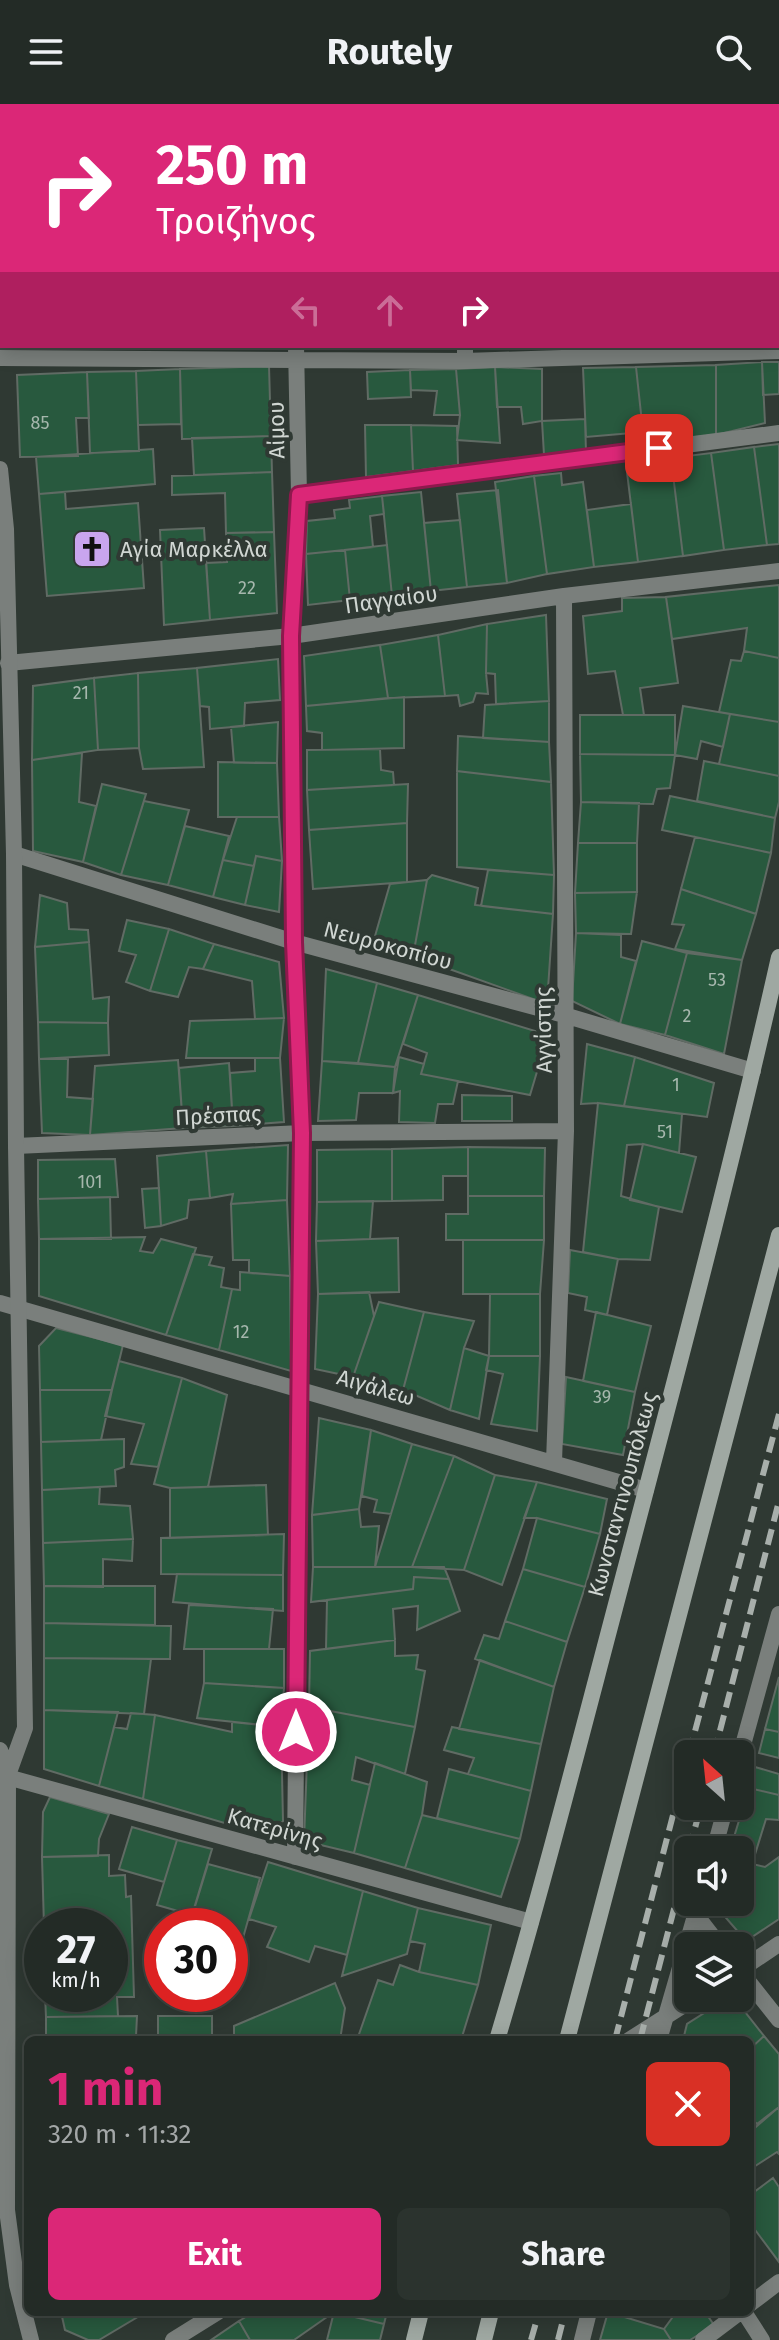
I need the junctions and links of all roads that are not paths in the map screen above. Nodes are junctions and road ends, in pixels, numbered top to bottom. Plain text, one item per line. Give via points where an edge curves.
1 (732, 350) edge
2 (779, 351) edge
3 (135, 353) edge
4 (465, 353) edge
5 (297, 354) edge
6 (0, 358) edge
7 (779, 433) edge
8 (0, 469) edge
9 (299, 495) junction
10 (3, 529) edge
11 (779, 571) edge
12 (564, 596) junction
13 (291, 636) junction
14 (8, 663) junction
15 (14, 854) junction
16 (294, 942) junction
17 (779, 957) edge
18 (564, 1015) junction
19 (753, 1071) junction
20 (566, 1131) junction
21 (302, 1133) junction
22 (16, 1146) junction
23 (779, 1235) edge
24 (0, 1303) edge
25 (18, 1308) junction
26 (299, 1387) junction
27 (554, 1462) junction
28 (646, 1490) junction
29 (779, 1614) edge
30 (744, 1740) edge
31 (0, 1750) edge
32 (4, 1775) edge
33 (295, 1857) junction
34 (696, 1916) edge
35 (531, 1922) junction
36 (779, 1944) edge
37 (754, 1961) edge
38 (754, 1988) edge
39 (674, 2011) edge
40 (665, 2017) junction
41 (779, 2020) edge
42 (498, 2036) edge
43 (568, 2036) edge
44 (635, 2036) edge
45 (660, 2036) edge
46 (4, 2076) edge
47 (779, 2282) edge
48 (754, 2301) edge
49 (24, 2312) edge
50 (25, 2316) edge
51 (212, 2316) edge
52 (420, 2316) edge
53 (490, 2316) edge
54 (588, 2316) edge
55 (736, 2316) edge
56 (745, 2316) edge
57 (31, 2340) edge
58 (173, 2340) edge
59 (414, 2340) edge
60 (484, 2340) edge
61 (582, 2340) edge
62 (703, 2340) edge
63 (762, 2340) edge

1 - 2 street
1 - 4 street
3 - 5 street
3 - 6 street
4 - 5 street
5 - 9 street, Αίμου
7 - 9 street
8 - 10 street
9 - 13 street, Αίμου
10 - 14 street
11 - 12 street, Παγγαίου
12 - 13 street, Παγγαίου
12 - 18 street, Αγγίστης
13 - 14 street, Παγγαίου
13 - 16 street, Αίμου
14 - 15 street
15 - 16 street, Νευροκοπίου
15 - 22 street
16 - 18 street, Νευροκοπίου
16 - 21 street, Αίμου
17 - 19 main road, Κωνσταντινουπόλεως
18 - 19 street, Νευροκοπίου
18 - 20 street, Αγγίστης
19 - 28 main road, Κωνσταντινουπόλεως
20 - 21 street, Πρέσπας
20 - 27 street, Αγγίστης
21 - 22 street, Πρέσπας
21 - 26 street, Αίμου
22 - 25 street
23 - 43 main road
24 - 25 street, Αιγάλεω
25 - 26 street, Αιγάλεω
25 - 32 street via 25,1728
26 - 27 street, Αιγάλεω
26 - 33 street, Αίμου
27 - 28 street, Αιγάλεω
28 - 35 main road, Κωνσταντινουπόλεως
29 - 30 street
31 - 32 street
32 - 33 street, Κατερίνης
32 - 46 street
33 - 35 street, Κατερίνης
34 - 40 street
35 - 42 main road, Κωνσταντινουπόλεως
36 - 37 street
38 - 41 street
39 - 40 street
40 - 44 street
40 - 45 street
46 - 49 street via 9,2233
47 - 48 street
50 - 57 street
51 - 58 street
52 - 59 main road
53 - 60 main road
54 - 61 street
55 - 62 street
56 - 63 street

